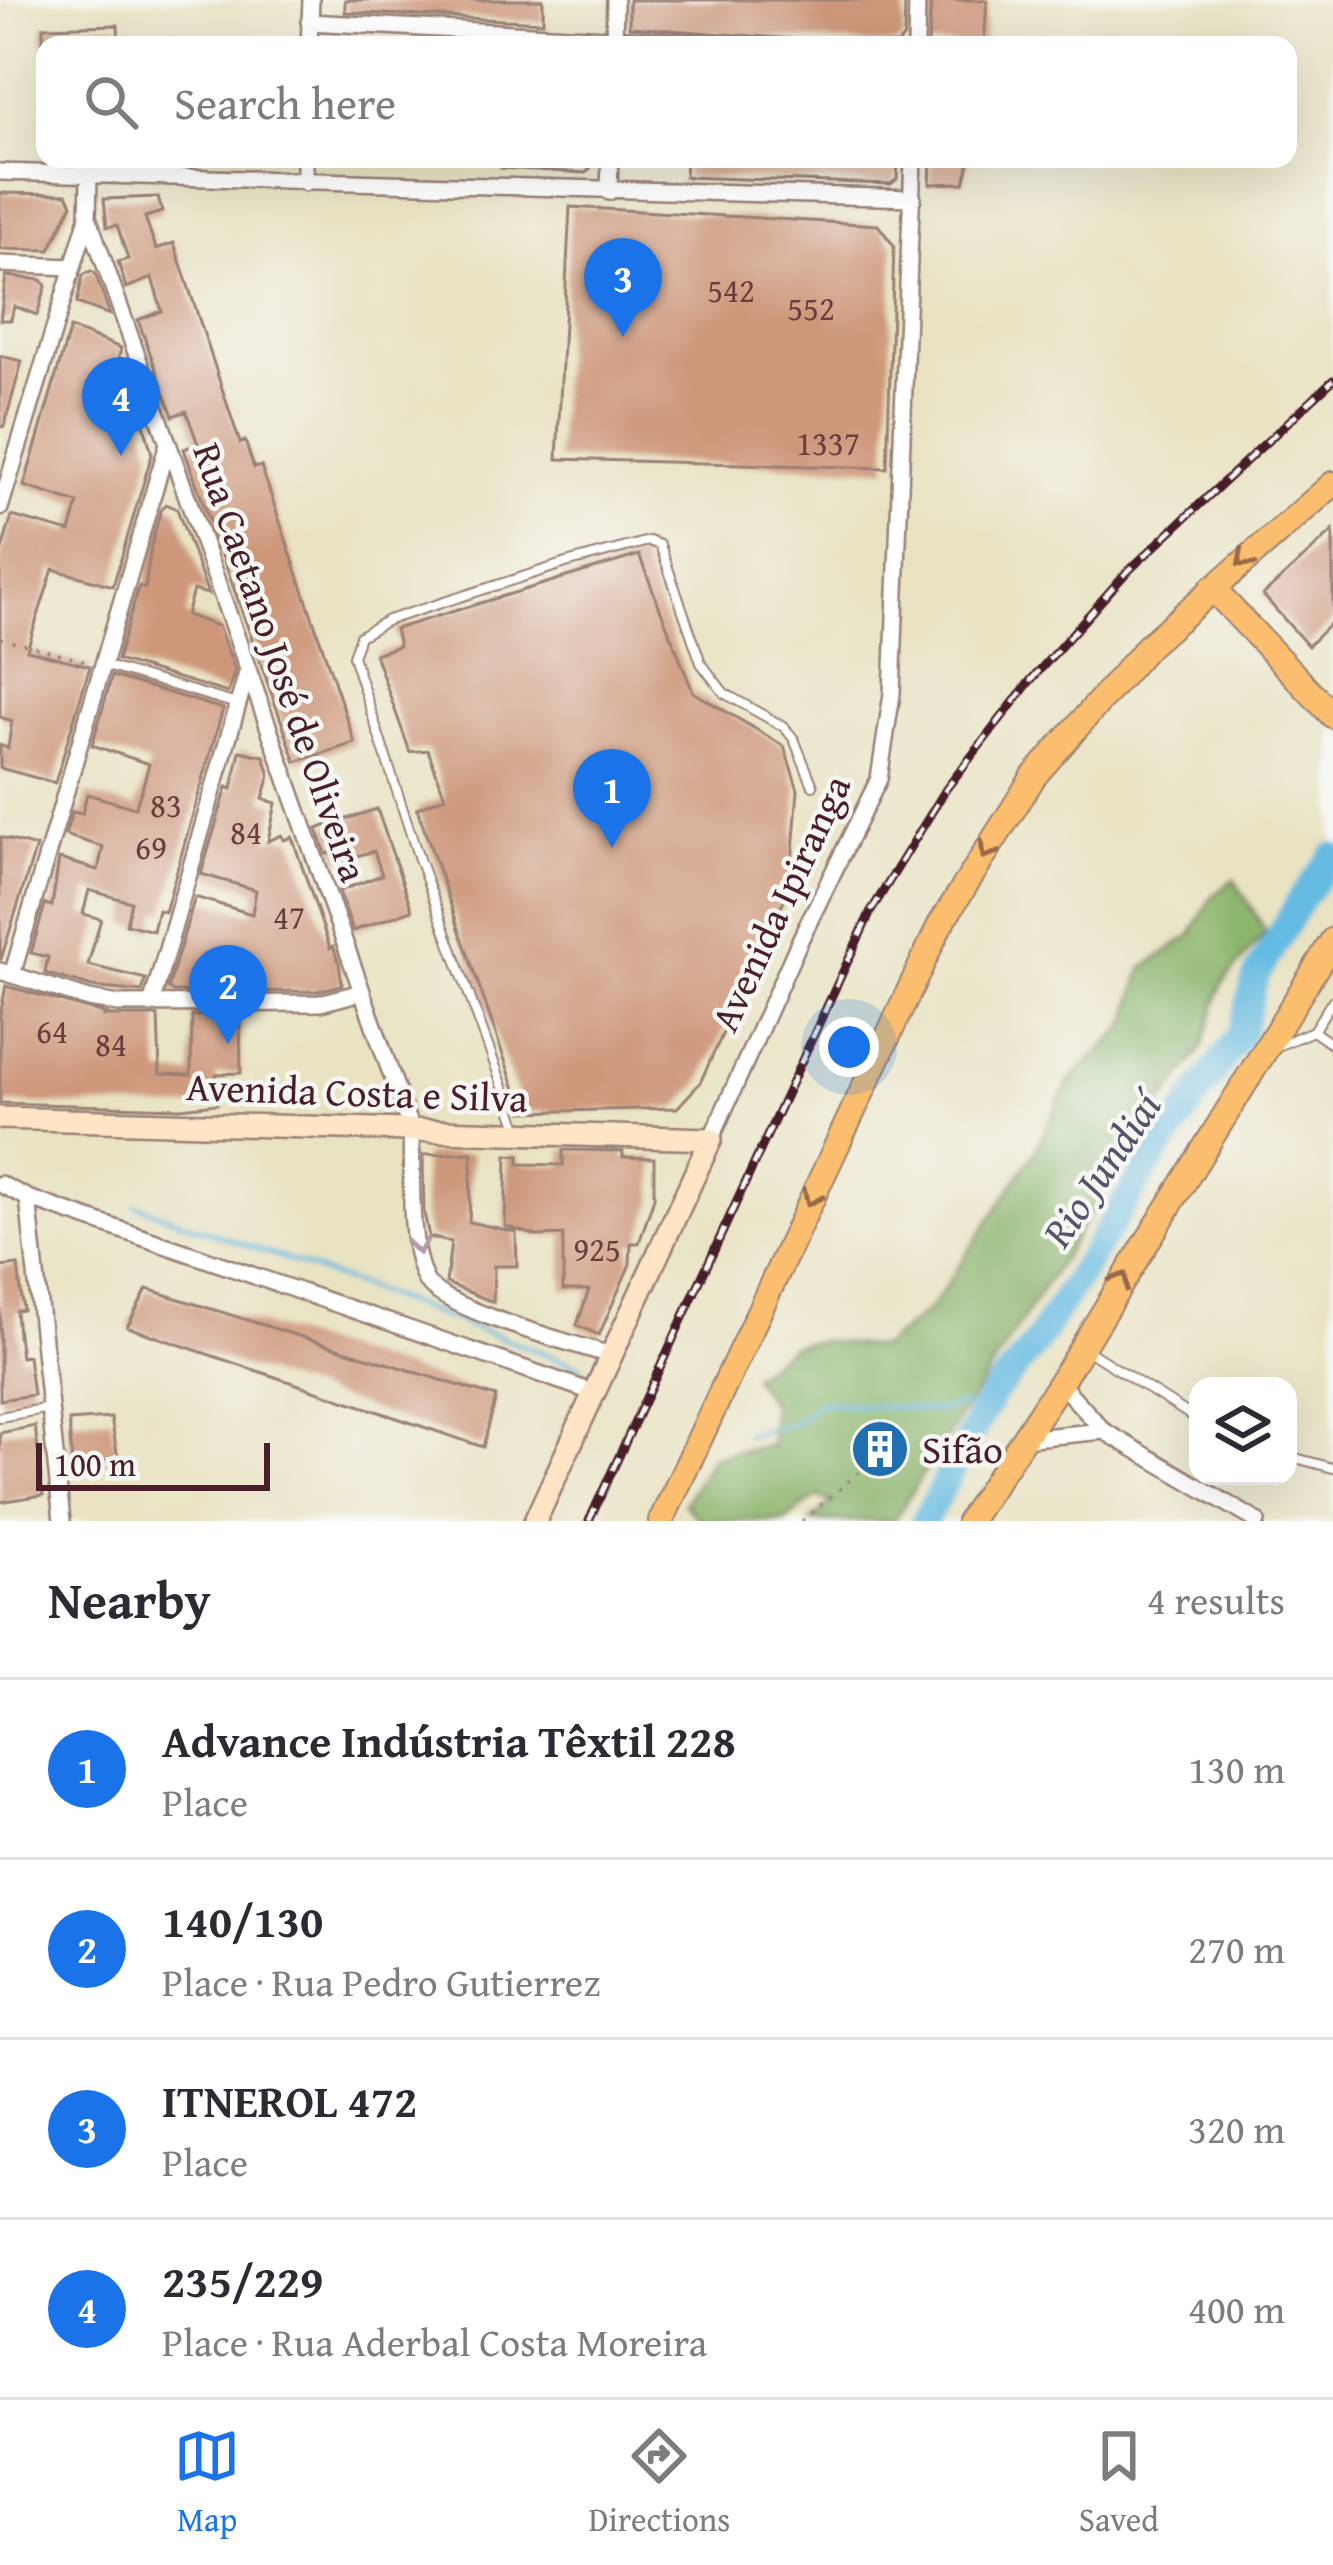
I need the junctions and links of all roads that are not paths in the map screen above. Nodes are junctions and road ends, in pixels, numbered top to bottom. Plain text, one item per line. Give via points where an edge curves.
1 (310, 0) edge
2 (615, 0) edge
3 (917, 0) edge
4 (309, 22) junction
5 (309, 36) edge
6 (534, 36) edge
7 (614, 36) edge
8 (916, 36) edge
9 (305, 168) edge
10 (610, 168) edge
11 (914, 168) edge
12 (0, 172) edge
13 (89, 176) junction
14 (304, 183) junction
15 (609, 192) junction
16 (913, 198) junction
17 (88, 217) junction
18 (0, 264) edge
19 (72, 267) junction
20 (168, 443) junction
21 (1333, 484) edge
22 (0, 508) edge
23 (1212, 588) junction
24 (103, 665) junction
25 (248, 671) junction
26 (238, 704) junction
27 (1333, 716) edge
28 (813, 786) dead end
29 (1333, 940) edge
30 (6, 973) edge
31 (362, 992) junction
32 (1333, 1000) edge
33 (151, 1005) junction
34 (1313, 1031) junction
35 (1333, 1046) edge
36 (1264, 1052) junction
37 (0, 1118) edge
38 (411, 1130) junction
39 (520, 1133) junction
40 (711, 1139) junction
41 (0, 1184) edge
42 (28, 1198) junction
43 (1080, 1346) junction
44 (612, 1359) junction
45 (1060, 1383) junction
46 (597, 1389) junction
47 (50, 1408) junction
48 (1189, 1414) edge
49 (0, 1417) edge
50 (1104, 1431) junction
51 (1022, 1439) junction
52 (1297, 1458) edge
53 (1333, 1468) edge
54 (62, 1521) edge
55 (535, 1521) edge
56 (661, 1521) edge
57 (969, 1521) edge
58 (1257, 1521) edge

1 - 4 street
2 - 7 street
3 - 8 street
4 - 5 street
4 - 6 street
9 - 14 street
10 - 15 street
11 - 16 street, Avenida Ipiranga
12 - 13 street
13 - 14 street
13 - 17 street
14 - 15 street
15 - 16 street
16 - 40 street, Avenida Ipiranga via 892,694 879,779
17 - 19 street
17 - 20 street, Rua Caetano José de Oliveira
18 - 19 street
19 - 22 street
20 - 24 street
20 - 25 street, Rua Caetano José de Oliveira
21 -> 23 main road
23 - 27 main road
23 -> 56 main road via 1148,646 1034,776 940,925
24 - 26 lane
24 - 30 street
25 - 26 street
25 - 31 street, Rua Caetano José de Oliveira
26 - 33 street
28 - 39 lane via 784,727 716,686 660,545 649,541 388,620 360,636 353,656
29 - 36 main road
30 - 33 street via 89,999
31 - 33 street via 320,1003
31 - 38 street, Rua Caetano José de Oliveira
32 - 34 lane
34 - 35 lane
34 - 36 lane
43 -> 36 main road
37 - 38 main road, Avenida Costa e Silva
38 - 39 main road, Avenida Costa e Silva
38 -> 44 street, Rua Caetano José de Oliveira via 416,1253 427,1284 456,1305
39 - 40 main road, Avenida Costa e Silva
40 - 44 main road, Avenida Ipiranga
41 - 42 street
42 - 46 street
42 - 47 street
43 - 45 main road
43 - 48 lane
44 - 46 main road, Avenida Ipiranga
45 - 50 street
45 - 51 main road
46 - 55 main road, Avenida Ipiranga
47 - 49 lane
47 - 54 street
50 - 51 street
50 - 58 street
51 - 57 main road
52 - 53 lane

